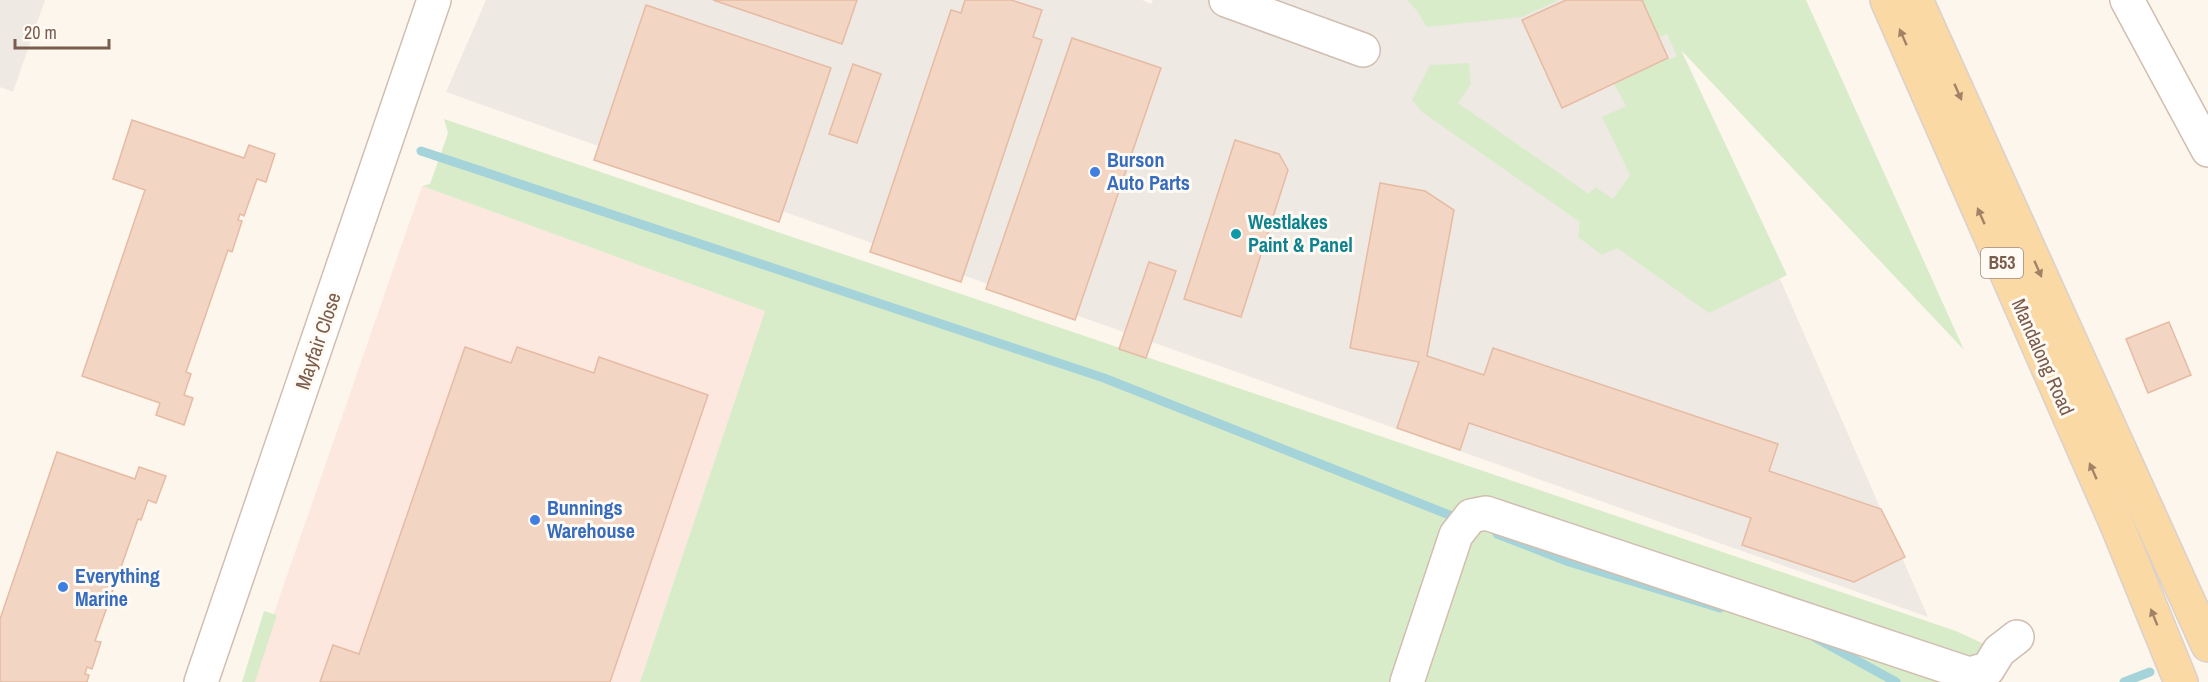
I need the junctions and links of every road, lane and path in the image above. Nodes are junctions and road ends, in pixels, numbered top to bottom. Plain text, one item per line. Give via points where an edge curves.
1 (434, 0) edge
2 (1226, 0) edge
3 (1887, 0) edge
4 (1916, 0) edge
5 (2127, 0) edge
6 (1363, 50) dead end
7 (2208, 150) edge
8 (2017, 637) dead end
9 (2208, 645) edge
10 (201, 682) edge
11 (1407, 682) edge
12 (2181, 682) edge

1 - 10 street, Mayfair Close
2 - 6 street
12 -> 3 main road, Mandalong Road / B53 via 2117,525
4 -> 9 main road, Mandalong Road / B53
5 - 7 street
8 - 11 street via 1999,651 1988,669 1969,674 1486,513 1471,516 1456,535

